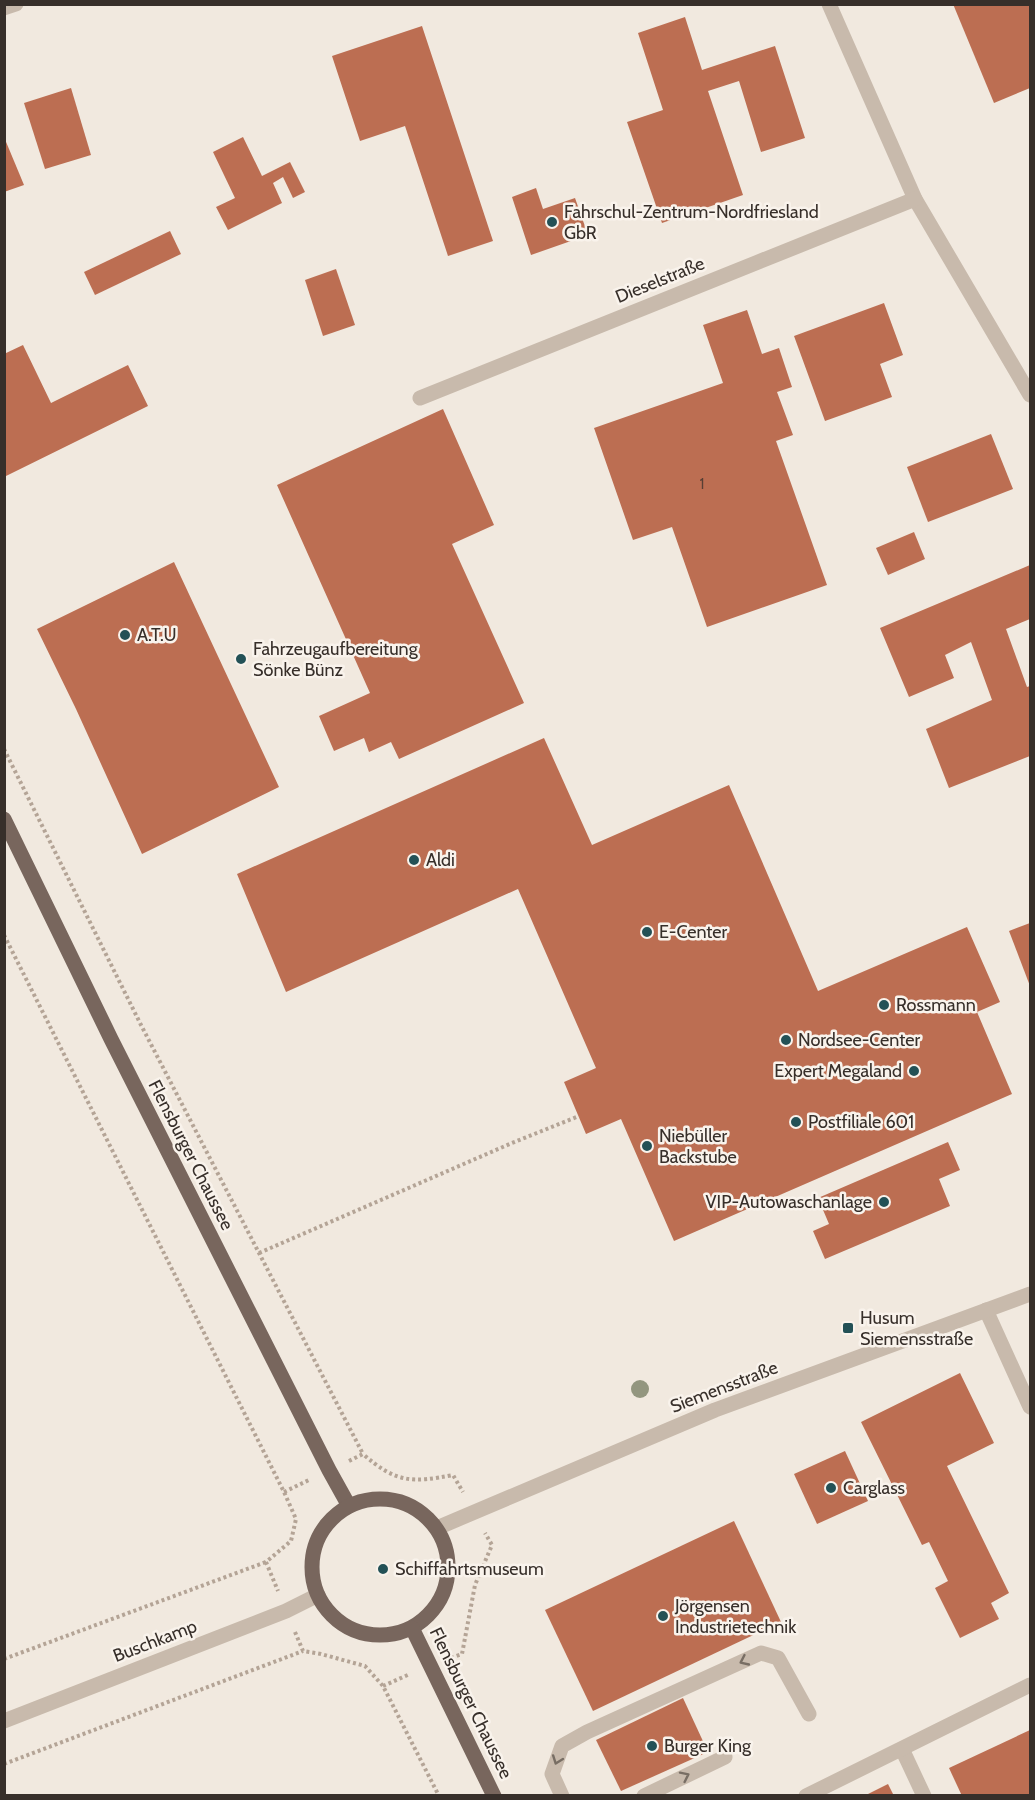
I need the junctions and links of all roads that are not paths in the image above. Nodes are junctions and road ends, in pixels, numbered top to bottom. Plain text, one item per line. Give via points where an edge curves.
1 (16, 4) edge
2 (829, 4) edge
3 (4, 8) edge
4 (915, 199) junction
5 (1030, 395) edge
6 (420, 398) dead end
7 (4, 819) edge
8 (1030, 1294) edge
9 (986, 1310) junction
10 (1030, 1407) edge
11 (349, 1506) junction
12 (437, 1528) junction
13 (318, 1595) junction
14 (412, 1628) junction
15 (1030, 1685) edge
16 (809, 1714) dead end
17 (4, 1721) edge
18 (902, 1749) junction
19 (725, 1756) dead end
20 (494, 1796) edge
21 (562, 1796) edge
22 (644, 1796) edge
23 (806, 1796) edge
24 (924, 1796) edge

1 - 3 street
2 - 4 street
4 - 5 street
4 - 6 street, Dieselstraße
7 - 11 main road, Flensburger Chaussee via 116,1050
8 - 9 street, Siemensstraße
9 - 10 street
9 - 12 street, Siemensstraße via 715,1410
11 - 12 main road via 371,1499 402,1502 426,1515
11 - 13 main road via 333,1518 315,1548 313,1580
12 - 14 main road via 445,1542 447,1585 430,1614
13 - 14 main road via 328,1612 347,1627 365,1634 397,1634
13 - 17 street, Buschkamp
14 - 20 main road, Flensburger Chaussee
15 - 18 street
16 -> 21 street via 778,1658 761,1653 562,1746 552,1774
18 - 23 street
18 - 24 street
22 -> 19 street

